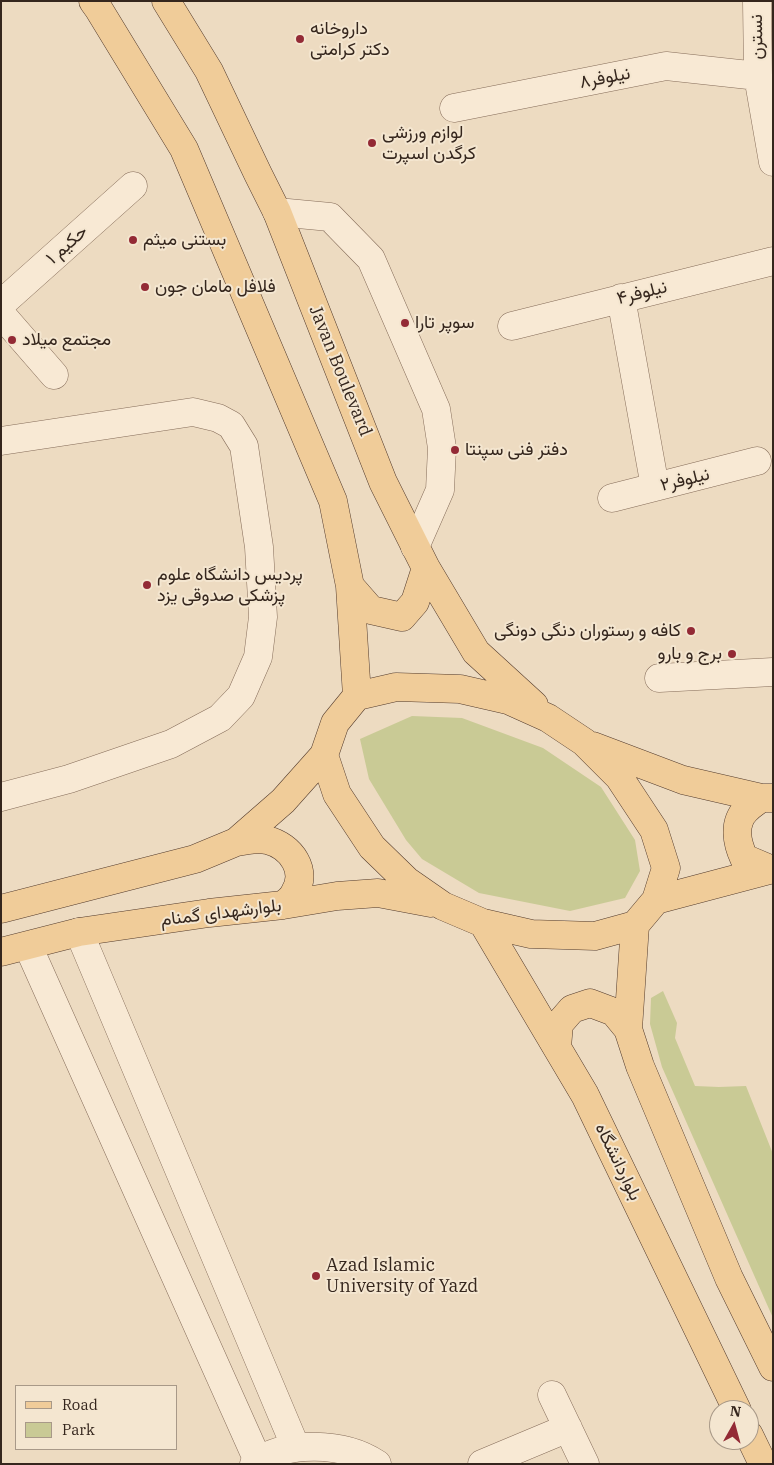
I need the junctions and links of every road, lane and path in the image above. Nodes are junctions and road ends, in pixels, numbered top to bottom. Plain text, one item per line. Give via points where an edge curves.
1 (93, 1) edge
2 (166, 1) edge
3 (757, 1) edge
4 (758, 76) junction
5 (454, 108) dead end
6 (773, 162) edge
7 (133, 186) dead end
8 (277, 212) junction
9 (773, 261) edge
10 (621, 298) junction
11 (1, 304) edge
12 (1, 314) edge
13 (512, 326) dead end
14 (54, 376) dead end
15 (1, 441) edge
16 (758, 461) dead end
17 (655, 487) junction
18 (612, 498) dead end
19 (420, 557) junction
20 (350, 586) junction
21 (773, 672) edge
22 (659, 678) dead end
23 (357, 696) junction
24 (548, 718) junction
25 (584, 742) junction
26 (324, 755) junction
27 (1, 797) edge
28 (767, 798) edge
29 (236, 842) junction
30 (771, 869) edge
31 (1, 900) edge
32 (656, 900) junction
33 (33, 901) junction
34 (283, 905) junction
35 (443, 906) junction
36 (1, 909) edge
37 (483, 923) junction
38 (635, 925) junction
39 (79, 932) junction
40 (28, 946) junction
41 (1, 952) edge
42 (628, 1029) junction
43 (557, 1047) junction
44 (773, 1367) edge
45 (552, 1395) dead end
46 (732, 1400) edge
47 (568, 1428) junction
48 (296, 1448) junction
49 (756, 1450) edge
50 (256, 1462) edge
51 (377, 1464) edge
52 (482, 1464) edge
53 (586, 1464) edge
54 (763, 1464) edge

1 - 20 main road via 184,149 333,501
2 - 8 main road, Javan Boulevard via 209,70
3 - 4 street, نسترن
4 - 5 street, نیلوفر۸ via 666,66
4 - 6 street, نسترن
7 - 11 street, حکیم ۱
8 - 19 main road, Javan Boulevard via 383,482
8 - 19 street via 330,217 371,259 436,410 442,448 440,490
9 - 10 street, نیلوفر۴
10 - 13 street, نیلوفر۴
10 - 17 street
12 - 14 street
15 - 27 street via 193,412 231,425 244,446 259,547 263,617 258,657 241,696 220,718 171,744 68,779
16 - 17 street, نیلوفر۲
17 - 18 street, نیلوفر۲
19 - 20 main road via 415,602 402,617 371,610
19 - 24 main road, Javan Boulevard via 476,652
20 - 23 main road
21 - 22 street
23 - 24 main road via 396,687 460,689 508,700
23 - 26 main road via 335,723
24 - 25 main road
25 - 28 main road via 683,780
25 - 32 main road via 618,777 654,830 666,868
26 - 29 main road via 283,801
26 - 35 main road via 337,794 372,847 407,881
28 - 30 main road via 744,811 737,835 738,847 744,858
29 - 33 main road via 195,860
29 - 34 main road via 266,840 291,853 297,862 300,879 294,894
30 - 32 main road
31 - 33 main road
32 - 38 main road
33 - 36 main road
34 - 35 main road, بلوارشهدای گمنام via 378,893
34 - 39 main road, بلوارشهدای گمنام
35 - 37 main road
37 - 38 main road via 531,934 595,936
37 - 43 main road, بلواردانشگاه
38 - 42 main road
39 - 40 main road, بلوارشهدای گمنام
39 - 48 street
40 - 41 main road, بلوارشهدای گمنام
40 - 50 street
42 - 43 main road via 614,1012 590,1003 572,1009 559,1024
42 - 44 main road via 640,1066 730,1278
43 - 46 main road, بلواردانشگاه via 585,1094
45 - 47 street
47 - 52 street
47 - 53 street
48 - 50 street
48 - 51 street via 322,1446 348,1450
49 - 54 main road

